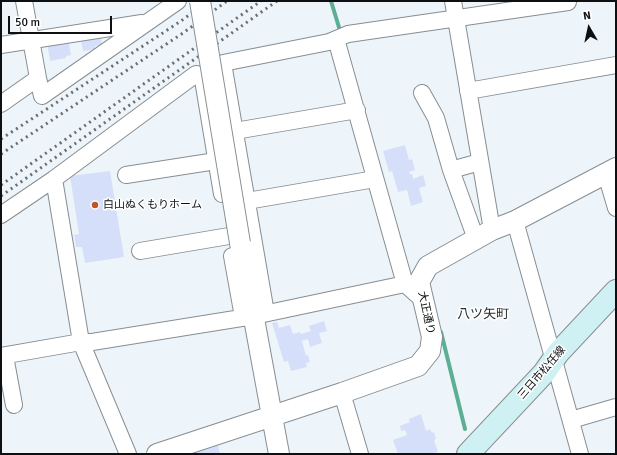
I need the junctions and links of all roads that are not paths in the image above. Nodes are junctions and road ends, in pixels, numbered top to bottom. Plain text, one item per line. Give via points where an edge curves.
1 (24, 1) edge
2 (178, 1) edge
3 (200, 1) edge
4 (453, 1) edge
5 (568, 2) edge
6 (457, 19) junction
7 (145, 23) junction
8 (340, 38) junction
9 (31, 39) junction
10 (1, 45) edge
11 (616, 65) edge
12 (224, 66) junction
13 (196, 74) dead end
14 (38, 78) junction
15 (422, 92) dead end
16 (468, 92) junction
17 (1, 104) edge
18 (357, 110) junction
19 (235, 131) junction
20 (480, 162) junction
21 (217, 168) junction
22 (451, 170) junction
23 (611, 171) edge
24 (242, 172) junction
25 (126, 175) dead end
26 (54, 179) junction
27 (375, 179) junction
28 (247, 201) junction
29 (616, 208) edge
30 (1, 215) edge
31 (515, 221) junction
32 (484, 235) junction
33 (235, 240) junction
34 (140, 251) dead end
35 (405, 284) junction
36 (616, 290) edge
37 (423, 300) junction
38 (254, 315) junction
39 (81, 342) junction
40 (3, 356) edge
41 (554, 360) junction
42 (342, 393) junction
43 (14, 405) dead end
44 (616, 407) edge
45 (272, 416) junction
46 (571, 420) junction
47 (128, 454) edge
48 (157, 454) edge
49 (279, 454) edge
50 (360, 454) edge
51 (468, 454) edge
52 (580, 454) edge

1 - 9 street
2 - 7 street
3 - 33 street, bridge
4 - 6 street
5 - 6 street
6 - 8 street
6 - 16 street
7 - 9 street
7 - 14 street via 42,96
8 - 12 street via 223,63
8 - 18 street
9 - 10 street
9 - 14 street
11 - 16 street
12 - 19 street
12 - 21 street via 201,70
13 - 26 street
14 - 17 street
15 - 22 street via 436,118
16 - 20 street
18 - 19 street
18 - 27 street
19 - 24 street
20 - 22 street
20 - 32 street
21 - 24 street
21 - 25 street
21 - 33 street
22 - 32 street
23 - 29 street
23 - 31 street, 大正通り
24 - 28 street
26 - 30 street
26 - 39 street
27 - 28 street
27 - 35 street
28 - 38 street
31 - 32 street, 大正通り
31 - 41 street
32 - 37 street, 大正通り via 428,266 419,282
33 - 34 street
33 - 38 street
35 - 37 street
35 - 38 street
36 - 41 main road, 三日市松任線
37 - 42 street, 大正通り via 432,337 430,351 418,366
38 - 39 street
38 - 45 street
39 - 40 street
39 - 47 street
40 - 43 street
41 - 46 street
41 - 51 main road, 三日市松任線
42 - 45 street, 大正通り
42 - 50 street
44 - 46 street
45 - 48 street, 大正通り
45 - 49 street
46 - 52 street

